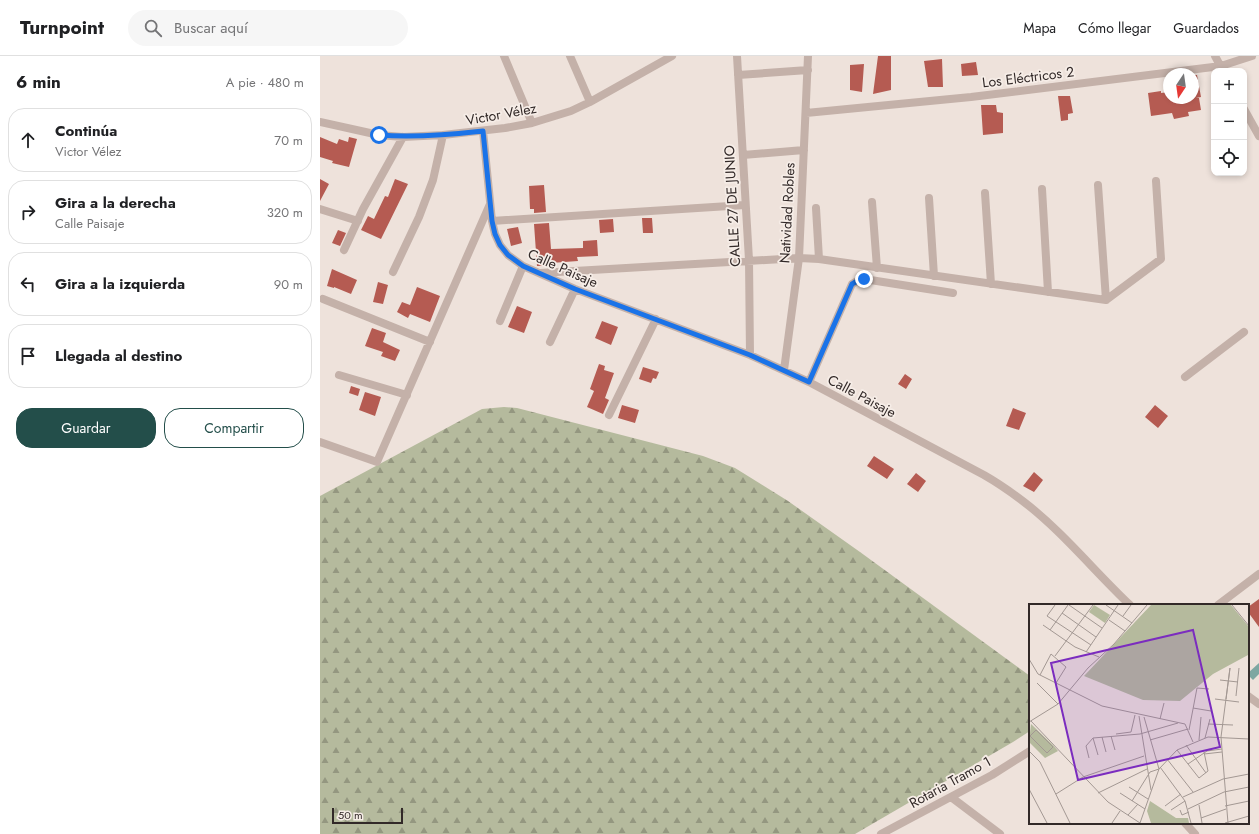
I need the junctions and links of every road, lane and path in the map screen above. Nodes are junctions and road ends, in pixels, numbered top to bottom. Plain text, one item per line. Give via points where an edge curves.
1 (504, 56) edge
2 (570, 56) edge
3 (737, 56) edge
4 (808, 56) edge
5 (1214, 56) edge
6 (1252, 56) edge
7 (669, 57) edge
8 (1221, 68) edge
9 (1224, 68) edge
10 (808, 70) junction
11 (1211, 70) edge
12 (738, 75) junction
13 (590, 102) junction
14 (806, 113) junction
15 (1247, 114) edge
16 (320, 122) edge
17 (532, 123) junction
18 (483, 131) junction
19 (443, 135) junction
20 (1259, 136) edge
21 (403, 137) junction
22 (804, 150) junction
23 (743, 155) junction
24 (1156, 180) dead end
25 (1098, 185) dead end
26 (1042, 189) dead end
27 (985, 193) dead end
28 (929, 198) dead end
29 (872, 202) dead end
30 (490, 203) junction
31 (746, 205) junction
32 (816, 208) dead end
33 (320, 209) edge
34 (358, 221) junction
35 (492, 221) junction
36 (344, 250) dead end
37 (799, 258) junction
38 (819, 259) junction
39 (749, 260) junction
40 (523, 266) junction
41 (877, 268) junction
42 (393, 272) dead end
43 (537, 273) junction
44 (934, 276) junction
45 (991, 284) junction
46 (575, 289) junction
47 (1048, 292) junction
48 (953, 293) dead end
49 (323, 299) dead end
50 (1106, 300) junction
51 (656, 319) junction
52 (500, 321) dead end
53 (1244, 332) dead end
54 (430, 342) junction
55 (550, 342) dead end
56 (750, 355) junction
57 (784, 370) junction
58 (339, 375) dead end
59 (1185, 377) dead end
60 (809, 382) junction
61 (407, 395) junction
62 (609, 415) dead end
63 (320, 442) edge
64 (1259, 574) edge
65 (1129, 604) edge
66 (1219, 604) edge
67 (1029, 752) edge
68 (951, 797) junction
69 (1186, 824) edge
70 (881, 834) edge
71 (1000, 834) edge
72 (1195, 834) edge

1 - 17 street
2 - 13 street
3 - 12 street, CALLE 27 DE JUNIO
4 - 10 street, Natividad Robles
5 - 8 street
6 - 9 street, Los Eléctricos 2
7 - 13 street, Victor Vélez
10 - 12 street
10 - 14 street, Natividad Robles
11 - 14 street, Los Eléctricos 2
12 - 23 street, CALLE 27 DE JUNIO
13 - 17 street, Victor Vélez
14 - 22 street, Natividad Robles
15 - 20 street
16 - 21 street, Victor Vélez via 379,135
17 - 18 street, Victor Vélez
18 - 19 street, Victor Vélez
18 - 30 street, Calle Paisaje
19 - 21 street, Victor Vélez
19 - 42 street via 433,180
21 - 34 street
22 - 23 street
22 - 37 street, Natividad Robles
23 - 31 street, CALLE 27 DE JUNIO
24 - 50 street via 1161,259
25 - 50 street
26 - 47 street
27 - 45 street
28 - 44 street
29 - 41 street
30 - 35 street, Calle Paisaje
30 - 54 street
31 - 35 street
31 - 39 street, CALLE 27 DE JUNIO
32 - 38 street
33 - 34 street
34 - 36 street
35 - 40 street, Calle Paisaje via 500,245
37 - 38 street
37 - 39 street
37 - 57 street, Natividad Robles
38 - 41 street
39 - 43 street
39 - 56 street, CALLE 27 DE JUNIO
40 - 43 street, Calle Paisaje
40 - 52 street
41 - 44 street
43 - 46 street, Calle Paisaje
44 - 45 street
45 - 47 street
46 - 51 street, Calle Paisaje
46 - 55 street
47 - 50 street
48 - 60 street via 864,279 855,282
49 - 54 street
51 - 56 street, Calle Paisaje
51 - 62 street
53 - 59 street
54 - 61 street
56 - 57 street, Calle Paisaje
57 - 60 street, Calle Paisaje
58 - 61 street
60 - 65 street, Calle Paisaje via 1003,486 1045,520
61 - 63 street via 377,462
64 - 66 street
67 - 68 street, Rotaria Tramo 1
68 - 70 street, Rotaria Tramo 1
68 - 71 street
69 - 72 street

